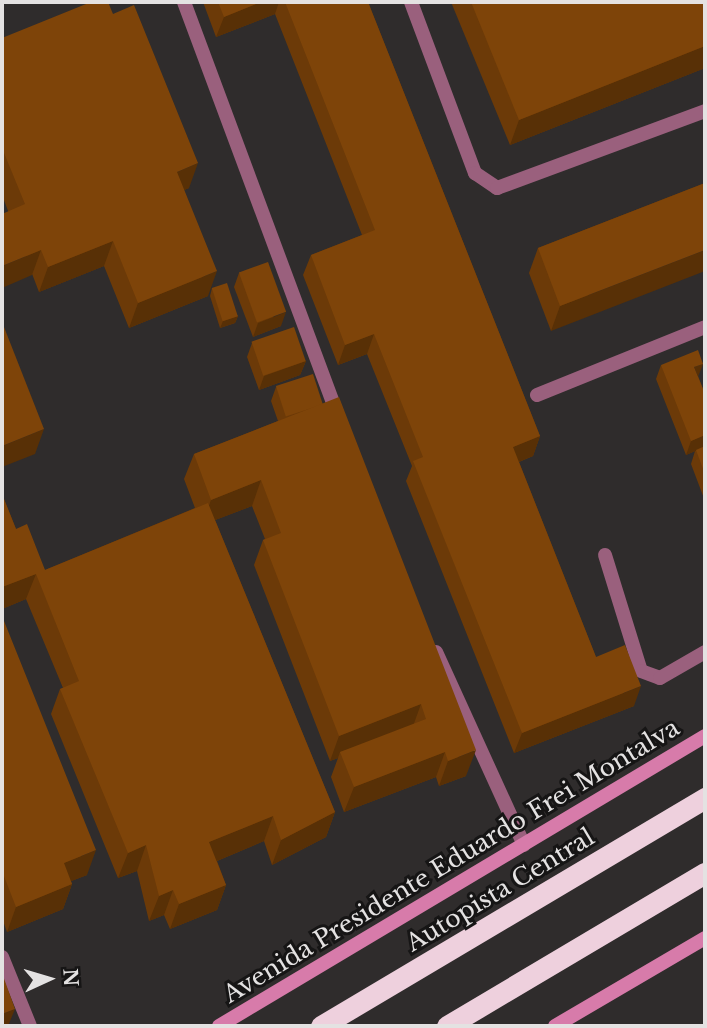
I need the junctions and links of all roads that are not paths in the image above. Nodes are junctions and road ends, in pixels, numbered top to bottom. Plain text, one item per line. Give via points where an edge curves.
1 (184, 2) edge
2 (411, 2) edge
3 (705, 111) edge
4 (705, 327) edge
5 (537, 395) dead end
6 (343, 428) edge
7 (605, 555) dead end
8 (428, 634) edge
9 (705, 652) edge
10 (705, 736) edge
11 (705, 798) edge
12 (524, 845) junction
13 (705, 873) edge
14 (705, 937) edge
15 (2, 957) edge
16 (30, 1026) edge
17 (219, 1026) edge
18 (321, 1026) edge
19 (447, 1026) edge
20 (555, 1026) edge

1 - 6 lane
2 - 3 lane via 475,173 497,188
4 - 5 lane
7 - 9 lane via 641,671 660,678
8 - 12 lane
10 - 12 main road, Avenida Presidente Eduardo Frei Montalva
11 - 18 highway, Autopista Central
12 - 17 main road, Avenida Presidente Eduardo Frei Montalva
13 - 19 highway
14 - 20 main road
15 - 16 lane

